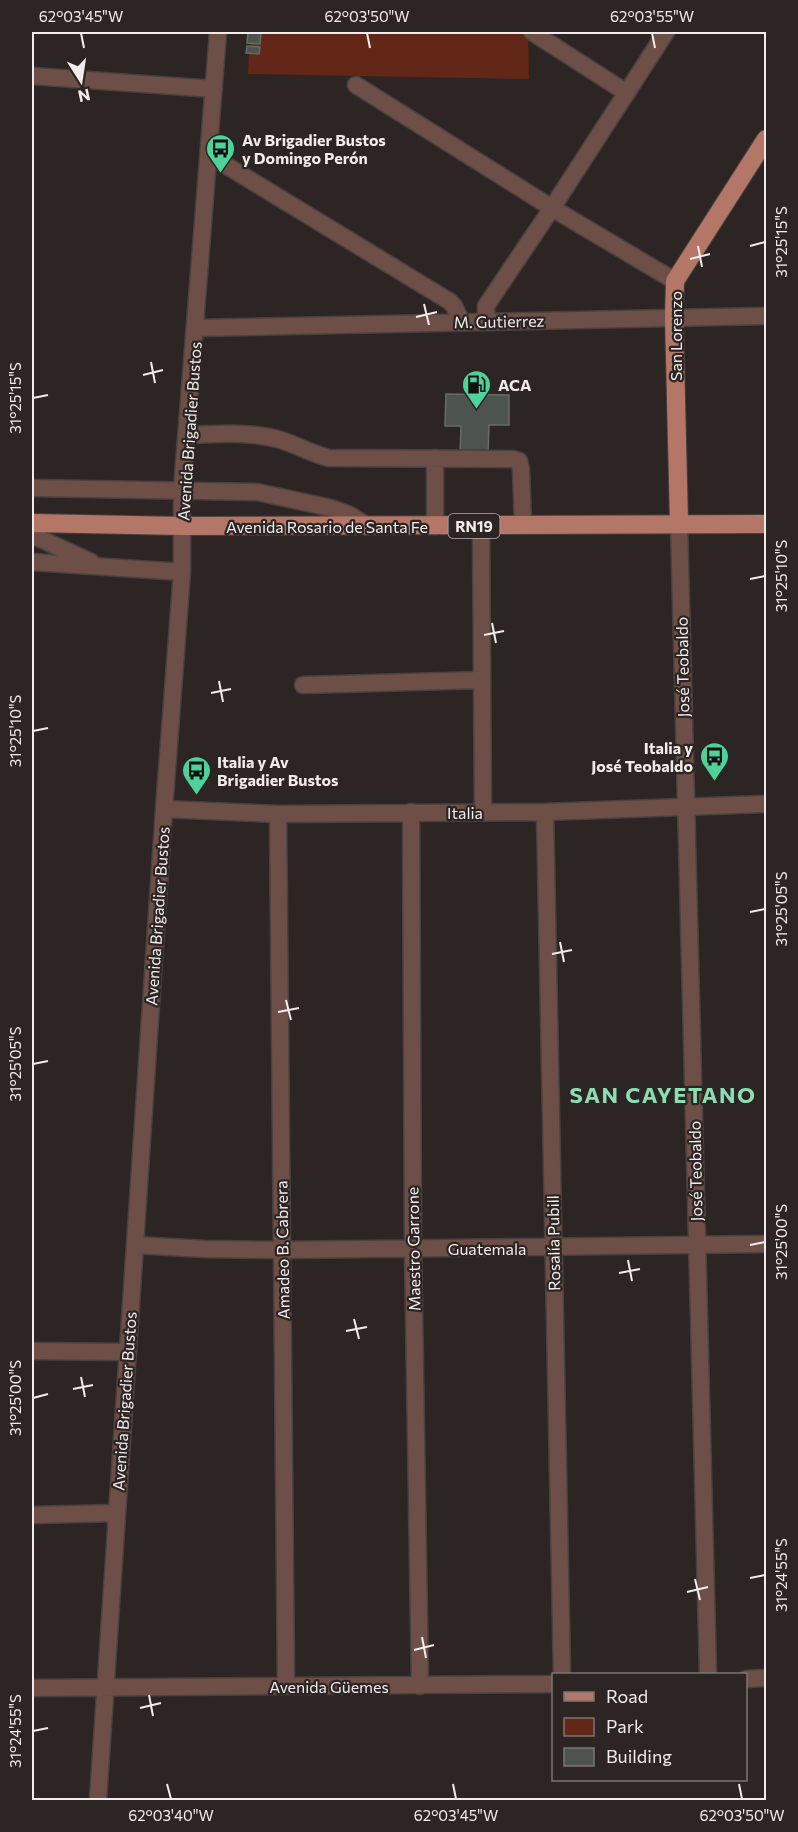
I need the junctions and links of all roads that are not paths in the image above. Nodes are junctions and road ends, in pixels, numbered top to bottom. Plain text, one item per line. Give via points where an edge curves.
1 (218, 32) edge
2 (532, 32) edge
3 (666, 32) edge
4 (32, 76) edge
5 (356, 85) dead end
6 (214, 89) junction
7 (627, 93) junction
8 (766, 139) edge
9 (209, 155) junction
10 (552, 208) junction
11 (675, 281) junction
12 (766, 316) edge
13 (674, 317) junction
14 (461, 321) junction
15 (486, 321) junction
16 (196, 328) junction
17 (187, 435) junction
18 (435, 458) junction
19 (32, 488) edge
20 (182, 489) junction
21 (32, 523) edge
22 (679, 523) junction
23 (766, 524) edge
24 (481, 525) junction
25 (524, 525) junction
26 (182, 526) junction
27 (366, 526) junction
28 (435, 526) junction
29 (32, 535) edge
30 (32, 562) edge
31 (100, 567) junction
32 (182, 572) junction
33 (482, 681) junction
34 (303, 686) dead end
35 (766, 804) edge
36 (686, 807) junction
37 (164, 809) junction
38 (411, 812) junction
39 (483, 812) junction
40 (545, 812) junction
41 (278, 814) junction
42 (766, 1244) edge
43 (135, 1245) junction
44 (697, 1246) junction
45 (413, 1248) junction
46 (553, 1248) junction
47 (282, 1250) junction
48 (32, 1351) edge
49 (128, 1352) junction
50 (117, 1514) junction
51 (32, 1515) edge
52 (562, 1673) edge
53 (708, 1673) edge
54 (747, 1678) edge
55 (766, 1678) edge
56 (552, 1684) edge
57 (286, 1686) junction
58 (420, 1686) junction
59 (32, 1688) edge
60 (105, 1688) junction
61 (98, 1800) edge

1 - 6 street, Avenida Brigadier Bustos
2 - 7 street
3 - 7 street
4 - 6 street
5 - 10 street
6 - 9 street, Avenida Brigadier Bustos
7 - 10 street
8 - 11 main road, San Lorenzo
9 - 14 street via 448,301
9 - 16 street, Avenida Brigadier Bustos
10 - 11 street
10 - 15 street via 486,306
11 - 13 main road, San Lorenzo
12 - 13 street, M. Gutierrez
13 - 15 street, M. Gutierrez
13 - 22 main road, San Lorenzo
14 - 15 street, M. Gutierrez
14 - 16 street, M. Gutierrez
16 - 17 street, Avenida Brigadier Bustos
17 - 18 street via 247,434 280,440 329,458
17 - 20 street, Avenida Brigadier Bustos
18 - 25 street via 519,461
18 - 28 street
19 - 20 street
20 - 26 street, Avenida Brigadier Bustos
20 - 27 street via 257,492 331,508
21 - 26 main road, Avenida Rosario de Santa Fe / RN19
22 - 23 main road, Avenida Rosario de Santa Fe / RN19
22 - 25 main road, Avenida Rosario de Santa Fe / RN19
22 - 36 street, José Teobaldo
24 - 25 main road, Avenida Rosario de Santa Fe / RN19
24 - 28 main road, Avenida Rosario de Santa Fe / RN19
24 - 33 street
26 - 27 main road, Avenida Rosario de Santa Fe / RN19
26 - 32 street, Avenida Brigadier Bustos
27 - 28 main road, Avenida Rosario de Santa Fe / RN19
29 - 31 street
30 - 31 street
31 - 32 street
32 - 37 street, Avenida Brigadier Bustos
33 - 34 street
33 - 39 street
35 - 36 street, Italia
36 - 40 street, Italia
36 - 44 street, José Teobaldo
37 - 41 street, Italia
37 - 43 street, Avenida Brigadier Bustos
38 - 39 street, Italia
38 - 41 street, Italia
38 - 45 street, Maestro Garrone
39 - 40 street, Italia
40 - 46 street, Rosalía Pubill
41 - 47 street, Amadeo B. Cabrera
42 - 44 street, Guatemala
43 - 47 street, Guatemala
43 - 49 street, Avenida Brigadier Bustos
44 - 46 street, Guatemala
44 - 53 street, José Teobaldo
45 - 46 street, Guatemala
45 - 47 street, Guatemala
45 - 58 street, Maestro Garrone
46 - 52 street, Rosalía Pubill
47 - 57 street, Amadeo B. Cabrera
48 - 49 street
49 - 50 street, Avenida Brigadier Bustos
50 - 51 street
50 - 60 street, Avenida Brigadier Bustos
54 - 55 street
56 - 58 street, Avenida Güemes
57 - 58 street, Avenida Güemes
57 - 60 street, Avenida Güemes
59 - 60 street, Avenida Güemes
60 - 61 street, Avenida Brigadier Bustos

